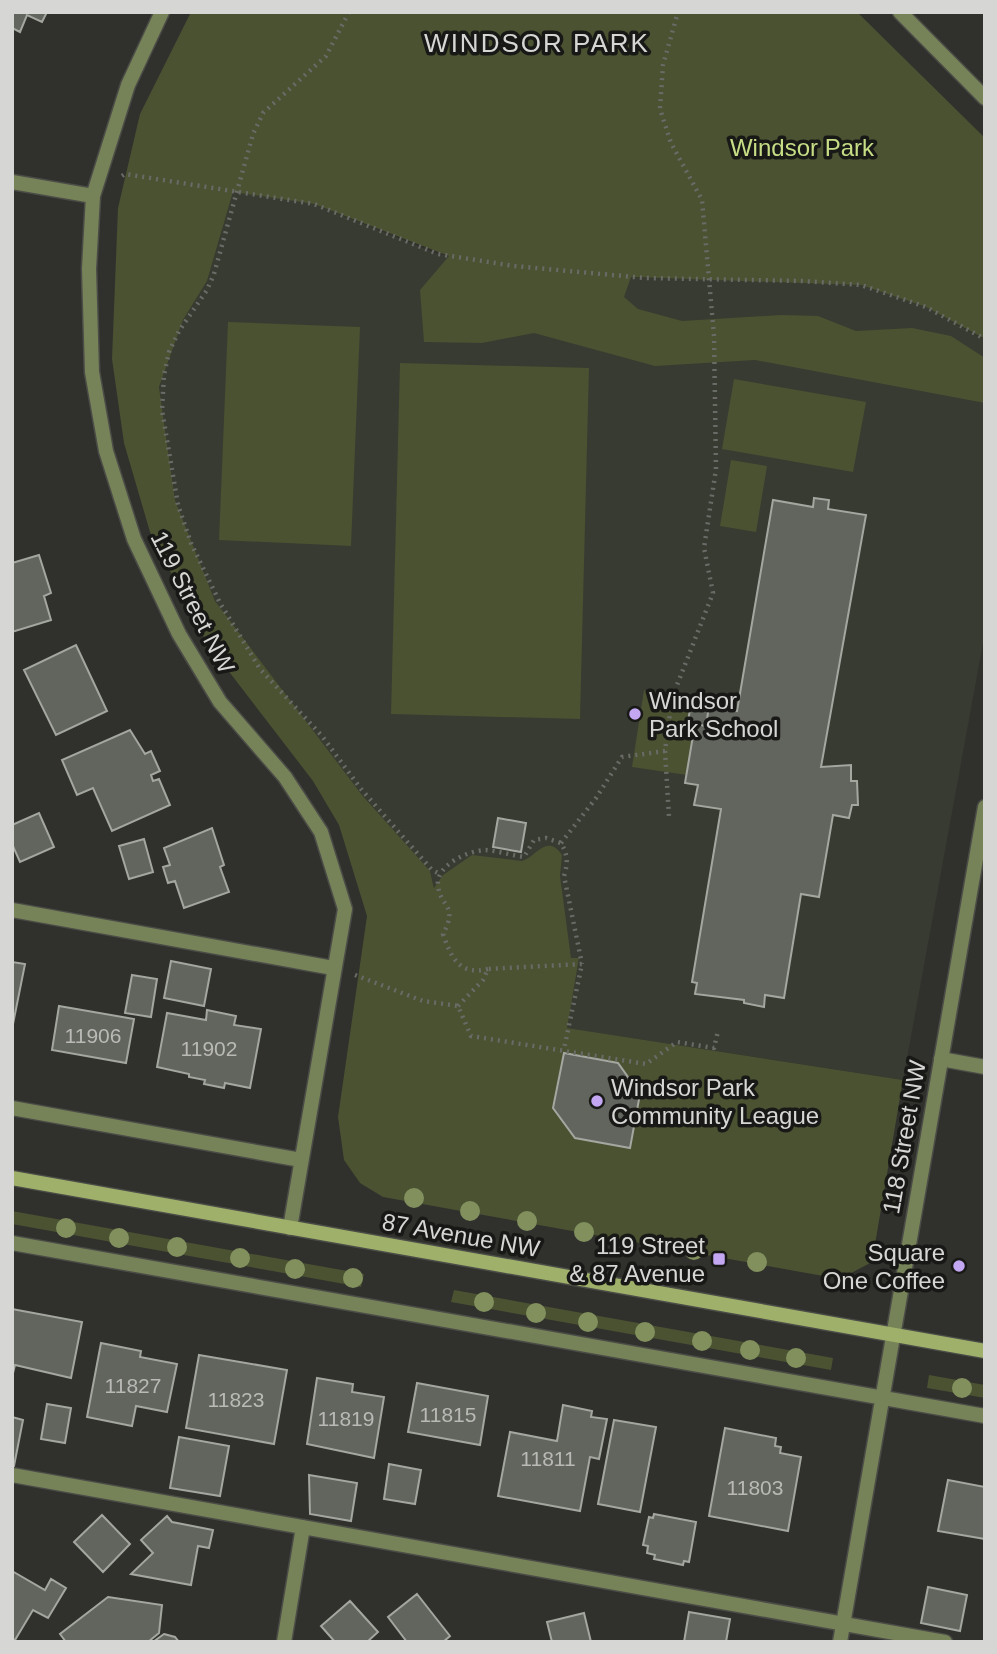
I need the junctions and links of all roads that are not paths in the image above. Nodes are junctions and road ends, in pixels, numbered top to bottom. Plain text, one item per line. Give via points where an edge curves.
1 (162, 12) edge
2 (900, 12) edge
3 (985, 98) edge
4 (12, 182) edge
5 (93, 196) junction
6 (985, 807) edge
7 (12, 898) edge
8 (17, 911) edge
9 (333, 968) junction
10 (941, 1059) junction
11 (985, 1067) edge
12 (12, 1108) edge
13 (301, 1160) junction
14 (12, 1178) edge
15 (290, 1228) junction
16 (12, 1243) edge
17 (893, 1335) junction
18 (985, 1351) edge
19 (882, 1397) junction
20 (985, 1416) edge
21 (12, 1475) edge
22 (303, 1527) junction
23 (843, 1624) junction
24 (284, 1642) edge
25 (840, 1642) edge
26 (945, 1642) edge

1 - 5 street, 119 Street NW via 128,85
2 - 3 street
4 - 5 street
5 - 9 street, 119 Street NW via 89,269 92,372 106,451 134,539 179,634 220,702 285,777 321,832 345,909
6 - 10 street, 118 Street NW
7 - 8 street
8 - 9 street
9 - 13 street, 119 Street NW
10 - 11 street
10 - 17 street, 118 Street NW
12 - 13 street
13 - 15 street, 119 Street NW
14 - 15 main road, 87 Avenue NW
15 - 17 main road, 87 Avenue NW
16 - 19 street
17 - 18 main road, 87 Avenue NW
17 - 19 street, 118 Street NW
19 - 20 street
19 - 23 street, 118 Street NW
21 - 22 street
22 - 23 street
22 - 24 street
23 - 25 street, 118 Street NW
23 - 26 street

